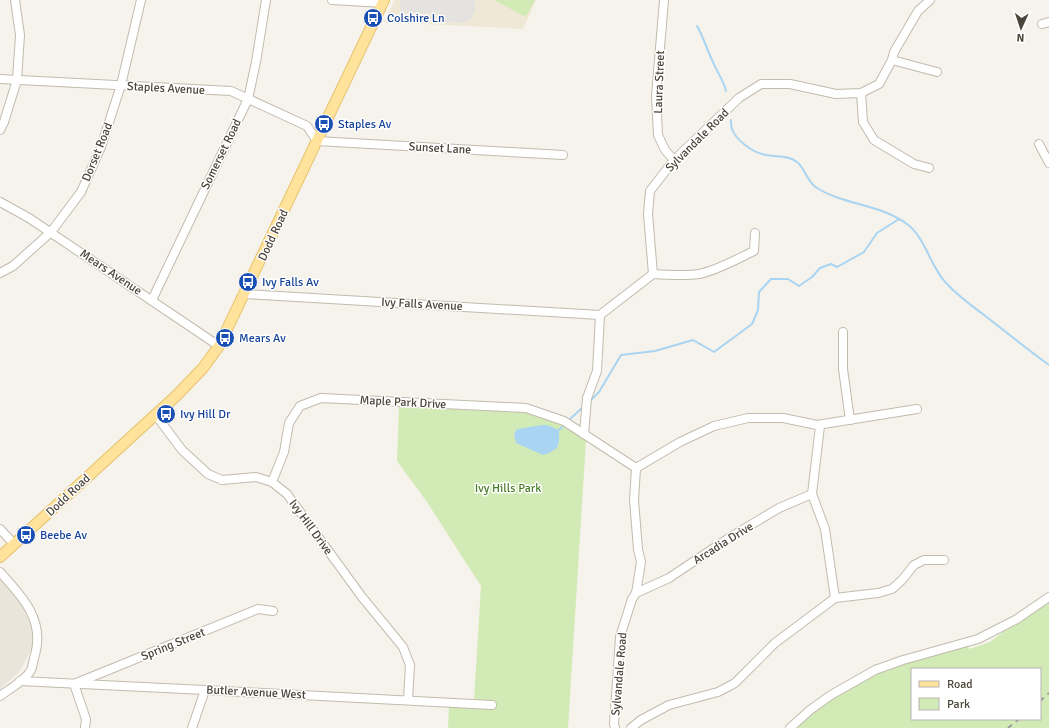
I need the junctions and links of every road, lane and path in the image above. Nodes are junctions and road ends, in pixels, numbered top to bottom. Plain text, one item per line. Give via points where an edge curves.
1 (15, 0) edge
2 (140, 0) edge
3 (266, 0) edge
4 (332, 0) edge
5 (664, 0) edge
6 (930, 0) edge
7 (384, 1) edge
8 (892, 60) junction
9 (937, 72) dead end
10 (0, 79) edge
11 (17, 80) junction
12 (121, 86) junction
13 (861, 92) junction
14 (248, 99) junction
15 (0, 130) edge
16 (317, 141) junction
17 (1039, 144) dead end
18 (563, 156) dead end
19 (674, 160) junction
20 (1049, 163) edge
21 (929, 168) dead end
22 (0, 202) edge
23 (51, 232) junction
24 (755, 233) dead end
25 (0, 273) edge
26 (653, 274) junction
27 (245, 294) junction
28 (152, 300) junction
29 (600, 315) junction
30 (843, 332) dead end
31 (219, 346) junction
32 (917, 409) dead end
33 (156, 414) junction
34 (850, 420) junction
35 (818, 425) junction
36 (584, 434) junction
37 (636, 468) junction
38 (272, 482) junction
39 (812, 494) junction
40 (0, 529) edge
41 (14, 544) junction
42 (0, 557) edge
43 (944, 560) dead end
44 (0, 572) edge
45 (636, 594) junction
46 (1049, 597) edge
47 (835, 598) junction
48 (273, 611) dead end
49 (20, 681) junction
50 (74, 684) junction
51 (205, 690) junction
52 (0, 696) edge
53 (408, 700) junction
54 (492, 705) dead end
55 (84, 728) edge
56 (192, 728) edge
57 (615, 728) edge
58 (631, 728) edge
59 (790, 728) edge

1 - 11 street via 20,35
2 - 12 street, Dorset Road
3 - 14 street, Somerset Road
4 - 7 street
5 - 19 street, Laura Street via 656,96 658,135 665,150
6 - 8 street, Sylvandale Road via 918,11
7 - 16 main road, Dodd Road
8 - 9 street
8 - 13 street, Sylvandale Road via 879,84
10 - 11 street, Staples Avenue
11 - 12 street, Staples Avenue
11 - 15 street
12 - 14 street, Staples Avenue via 231,91
12 - 23 street, Dorset Road via 101,147 81,192
13 - 19 street, Sylvandale Road via 836,94 790,84 761,84 739,98
13 - 21 street via 863,122 874,140 914,164
14 - 16 street, Staples Avenue via 307,126
14 - 28 street, Somerset Road
16 - 18 street, Sunset Lane
16 - 27 main road, Dodd Road
17 - 20 street
19 - 26 street, Sylvandale Road via 650,192 648,214
22 - 23 street, Mears Avenue
23 - 25 street, Dorset Road via 13,266
23 - 28 street, Mears Avenue
24 - 26 street via 754,251 728,264 700,274
26 - 29 street
27 - 29 street, Ivy Falls Avenue
27 - 31 main road, Dodd Road
28 - 31 street, Mears Avenue
29 - 36 street via 597,371 587,398
30 - 34 street via 843,369
31 - 33 main road, Dodd Road via 178,395
32 - 34 street
33 - 38 street, Ivy Hill Drive via 182,450 208,474 222,480 256,477
33 - 41 main road, Dodd Road
34 - 35 street
35 - 37 street via 783,418 748,418 714,426 680,442
35 - 39 street via 820,426
36 - 37 street
36 - 38 street, Maple Park Drive via 564,421 526,408 321,398 300,406 289,424 284,452
37 - 45 street, Sylvandale Road via 634,500 640,562
38 - 53 street, Ivy Hill Drive via 286,494 362,597 403,647 410,665
39 - 45 street, Arcadia Drive via 779,508 669,578
39 - 47 street via 825,529
40 - 41 street
41 - 42 main road, Dodd Road
43 - 47 street via 924,560 914,565 892,588 878,593
44 - 49 street via 20,594 36,626 37,648 30,671
45 - 57 street, Sylvandale Road via 632,599 620,637
46 - 59 street via 1017,619 978,639 875,670 831,695
47 - 58 street via 775,643 735,683 718,692 669,705
48 - 50 street, Spring Street via 258,609
49 - 50 street, Butler Avenue West
49 - 52 street
50 - 51 street, Butler Avenue West
50 - 55 street via 86,719
51 - 53 street, Butler Avenue West
51 - 56 street
53 - 54 street, Butler Avenue West

